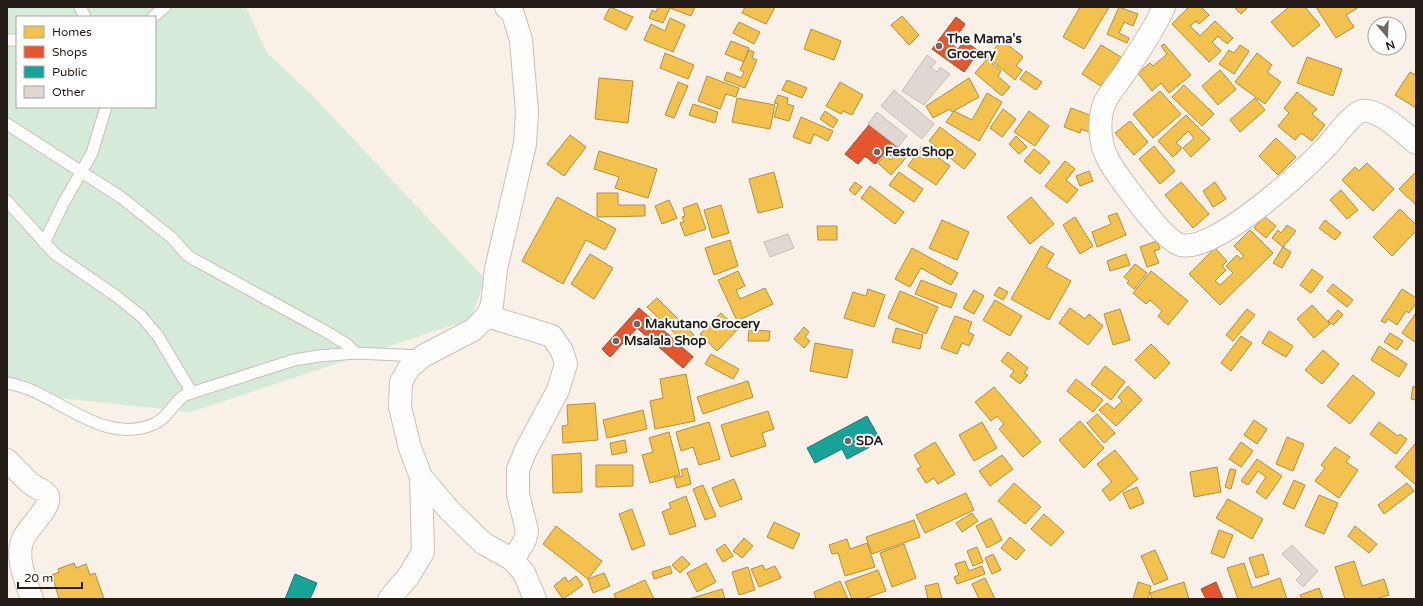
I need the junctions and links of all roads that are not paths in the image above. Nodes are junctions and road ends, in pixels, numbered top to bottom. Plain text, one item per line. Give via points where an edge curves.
1 (80, 7) edge
2 (165, 7) edge
3 (506, 7) edge
4 (1164, 7) edge
5 (84, 16) edge
6 (154, 16) edge
7 (106, 108) edge
8 (7, 124) edge
9 (1416, 143) edge
10 (80, 172) junction
11 (7, 200) edge
12 (44, 243) junction
13 (487, 316) junction
14 (355, 353) junction
15 (423, 356) junction
16 (7, 383) edge
17 (192, 392) junction
18 (7, 460) edge
19 (421, 477) junction
20 (513, 560) junction
21 (32, 599) edge
22 (389, 599) edge
23 (535, 599) edge

1 - 5 lane
2 - 6 lane
3 - 13 street via 512,14 521,40 526,125 496,269 492,305
4 - 9 street via 1157,23 1102,110 1100,132 1106,155 1121,180 1164,233 1180,245 1194,246 1218,235 1251,212 1304,171 1352,118 1362,111 1375,113
7 - 10 lane via 92,153
8 - 10 lane
10 - 12 lane
10 - 14 lane via 103,185 160,228 187,255 325,331 348,345
11 - 12 lane
12 - 17 lane via 69,266 110,292 141,316 158,336
13 - 15 street via 474,330
13 - 20 street via 552,336 562,351 566,364 558,390 518,469 518,494 527,531 525,540
14 - 15 lane
14 - 17 lane via 294,360
15 - 19 street via 409,368 401,382 400,407 410,448
16 - 17 lane via 31,390 100,425 119,428 142,428 156,424 180,399
18 - 21 street via 48,496 49,502 28,529 20,549
19 - 20 street via 450,511 483,543
19 - 22 street via 423,552 408,577
20 - 23 street via 524,573

